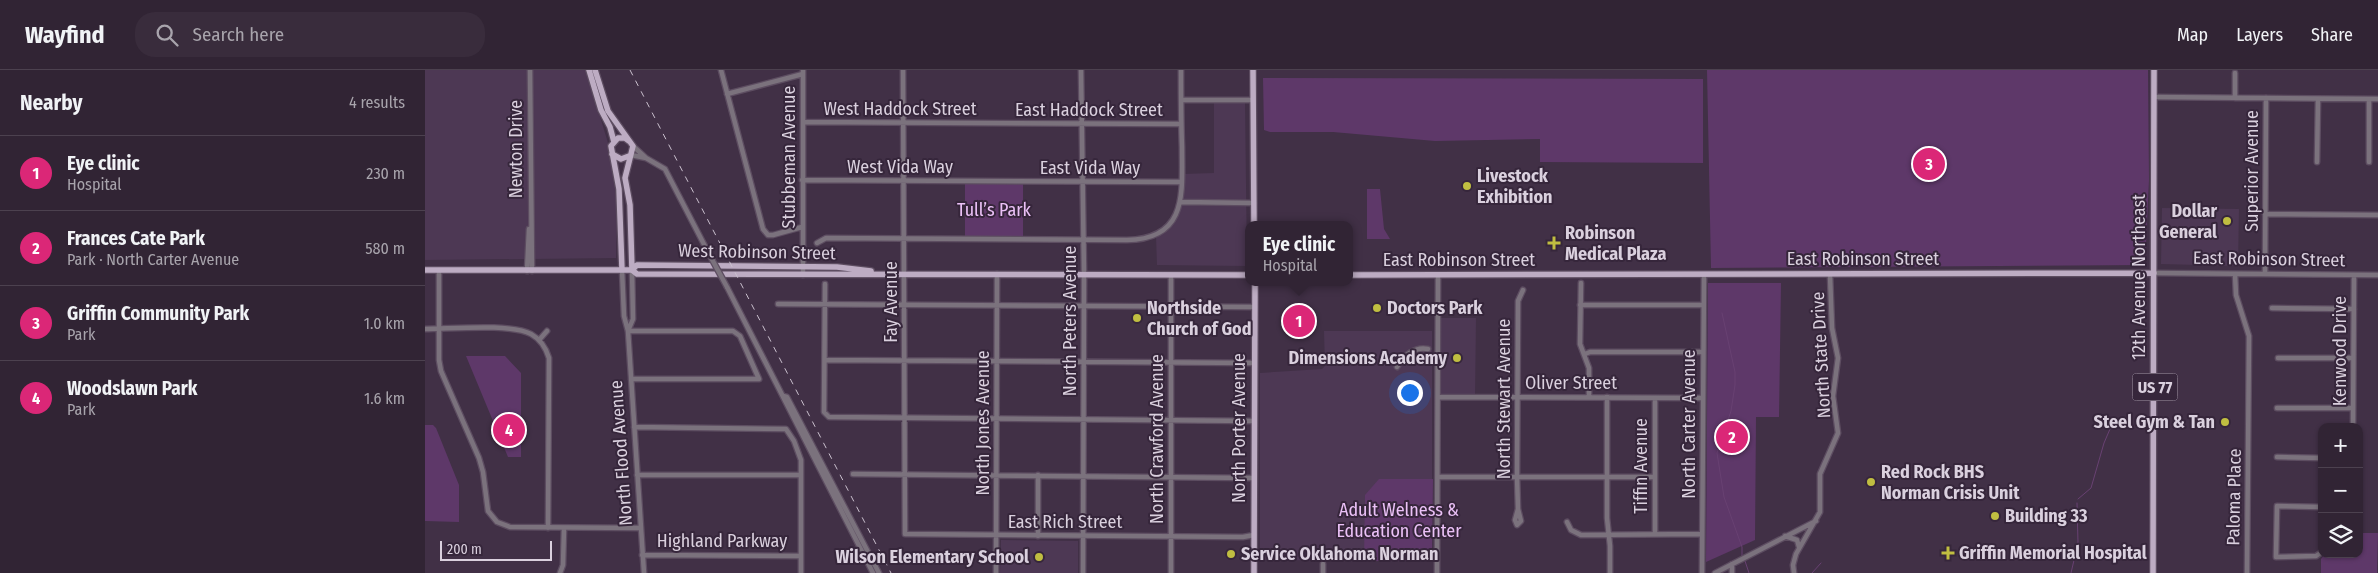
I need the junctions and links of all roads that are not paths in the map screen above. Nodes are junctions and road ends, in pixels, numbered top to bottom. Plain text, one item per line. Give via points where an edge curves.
1 (530, 70) edge
2 (589, 70) edge
3 (595, 70) edge
4 (721, 70) edge
5 (903, 70) edge
6 (1081, 70) edge
7 (1181, 70) edge
8 (1253, 70) edge
9 (2154, 70) edge
10 (803, 72) edge
11 (2235, 73) dead end
12 (727, 94) junction
13 (2154, 97) junction
14 (2235, 98) junction
15 (2266, 98) junction
16 (2317, 99) junction
17 (2369, 99) junction
18 (2378, 99) edge
19 (1181, 100) junction
20 (1253, 100) junction
21 (803, 122) junction
22 (903, 123) junction
23 (997, 123) joint
24 (1083, 124) junction
25 (1181, 124) junction
26 (614, 142) junction
27 (631, 144) junction
28 (612, 154) junction
29 (630, 156) junction
30 (646, 158) junction
31 (2317, 162) dead end
32 (2369, 162) dead end
33 (803, 180) junction
34 (904, 181) junction
35 (997, 181) joint
36 (1083, 182) junction
37 (1182, 182) junction
38 (1181, 202) junction
39 (1254, 204) junction
40 (2265, 214) junction
41 (2378, 214) edge
42 (1254, 221) edge
43 (802, 227) junction
44 (905, 239) junction
45 (1084, 240) junction
46 (817, 243) dead end
47 (803, 267) junction
48 (425, 270) edge
49 (439, 270) junction
50 (622, 270) junction
51 (632, 270) junction
52 (529, 271) junction
53 (2155, 272) junction
54 (883, 273) junction
55 (905, 274) junction
56 (997, 274) junction
57 (1084, 274) junction
58 (1830, 274) junction
59 (2235, 274) junction
60 (2265, 274) junction
61 (803, 275) junction
62 (1171, 275) junction
63 (1245, 275) edge
64 (1353, 275) edge
65 (1438, 275) junction
66 (1704, 275) junction
67 (2354, 275) junction
68 (2378, 275) edge
69 (825, 284) dead end
70 (1581, 284) dead end
71 (1255, 286) edge
72 (1523, 290) dead end
73 (778, 304) dead end
74 (825, 304) junction
75 (904, 304) junction
76 (997, 304) junction
77 (1084, 305) junction
78 (1580, 305) junction
79 (1703, 305) junction
80 (1171, 306) junction
81 (1254, 306) junction
82 (2272, 308) dead end
83 (2354, 309) junction
84 (425, 329) edge
85 (439, 329) junction
86 (628, 330) junction
87 (547, 331) dead end
88 (539, 340) junction
89 (1428, 349) dead end
90 (1703, 352) junction
91 (1585, 354) junction
92 (2278, 358) dead end
93 (2353, 358) junction
94 (825, 360) junction
95 (904, 360) junction
96 (996, 361) junction
97 (1084, 363) junction
98 (1171, 363) junction
99 (1254, 363) junction
100 (1397, 367) dead end
101 (631, 379) junction
102 (783, 396) junction
103 (1438, 397) junction
104 (1517, 397) junction
105 (1589, 397) junction
106 (1607, 397) junction
107 (1655, 398) junction
108 (1703, 398) junction
109 (2277, 408) dead end
110 (2353, 408) junction
111 (905, 417) junction
112 (996, 418) junction
113 (1083, 419) junction
114 (1171, 419) junction
115 (1255, 421) junction
116 (2353, 423) edge
117 (634, 427) junction
118 (2277, 457) dead end
119 (2318, 458) edge
120 (637, 474) junction
121 (853, 474) dead end
122 (905, 474) junction
123 (801, 475) junction
124 (996, 475) junction
125 (1038, 475) junction
126 (1083, 476) junction
127 (1517, 476) junction
128 (1607, 476) junction
129 (1171, 477) junction
130 (1438, 477) junction
131 (1655, 477) junction
132 (1254, 478) junction
133 (2318, 507) edge
134 (1518, 509) dead end
135 (1816, 521) junction
136 (1567, 522) dead end
137 (548, 528) junction
138 (564, 528) junction
139 (641, 528) junction
140 (905, 534) joint
141 (1609, 534) junction
142 (1655, 534) junction
143 (1702, 534) junction
144 (1254, 535) junction
145 (996, 536) junction
146 (1038, 536) junction
147 (1083, 536) junction
148 (1171, 536) junction
149 (1784, 537) junction
150 (1799, 547) junction
151 (642, 555) junction
152 (2318, 555) edge
153 (801, 556) junction
154 (1323, 564) dead end
155 (1732, 564) junction
156 (559, 573) edge
157 (643, 573) edge
158 (801, 573) edge
159 (873, 573) edge
160 (879, 573) edge
161 (996, 573) edge
162 (1083, 573) edge
163 (1171, 573) edge
164 (1254, 573) edge
165 (1323, 573) edge
166 (1437, 573) edge
167 (1610, 573) edge
168 (1702, 573) edge
169 (1715, 573) edge
170 (1732, 573) edge
171 (1793, 573) edge
172 (2153, 573) edge
173 (2247, 573) edge

1 - 52 street, Newton Drive
2 - 26 main road
3 - 27 main road via 608,111
4 - 12 street
5 - 22 street, Fay Avenue
6 - 24 street, North Peters Avenue
7 - 19 street
8 - 20 main road
9 - 13 main road, 12th Avenue Northeast / US 77
10 - 12 street
10 - 21 street, Stubbeman Avenue
11 - 14 street
12 - 43 street via 763,229 768,235 773,235
13 - 14 street
13 - 53 main road, 12th Avenue Northeast / US 77
14 - 15 street
15 - 16 street
15 - 40 street, Superior Avenue
16 - 17 street
16 - 31 street
17 - 18 street
17 - 32 street
19 - 20 street, East Haddock Street
19 - 25 street
20 - 39 main road
21 - 22 street, West Haddock Street
21 - 33 street, Stubbeman Avenue
22 - 23 street, West Haddock Street
22 - 34 street, Fay Avenue
23 - 24 street, East Haddock Street
24 - 25 street, East Haddock Street
24 - 36 street, North Peters Avenue
25 - 37 street
26 - 27 main road via 622,138
26 - 28 main road
27 - 29 main road
27 - 30 street
28 - 29 main road via 621,159
28 - 50 main road, North Flood Avenue via 619,189
29 - 30 street
29 - 51 main road, North Flood Avenue via 625,178 630,205
30 - 102 street, bridge via 665,169
33 - 34 street, West Vida Way
33 - 43 street, Stubbeman Avenue
34 - 35 street, West Vida Way
34 - 44 street, Fay Avenue
35 - 36 street, East Vida Way
36 - 37 street, East Vida Way
36 - 45 street, North Peters Avenue
37 - 38 street
38 - 39 street
38 - 45 street via 1169,226 1150,238
39 - 42 main road
40 - 41 street
40 - 60 street, Superior Avenue
43 - 47 street, Stubbeman Avenue
44 - 45 street
44 - 46 street via 826,238
44 - 55 street, Fay Avenue
45 - 57 street, North Peters Avenue
47 - 51 main road, West Robinson Street via 637,265
47 - 54 main road, West Robinson Street
47 - 61 street, Stubbeman Avenue
48 - 49 main road, West Robinson Street
49 - 52 main road, West Robinson Street
49 - 85 street, Highland Parkway
50 - 51 main road, West Robinson Street
50 - 52 main road, West Robinson Street
50 - 86 street, North Flood Avenue via 623,316
51 - 61 main road, West Robinson Street via 637,274
51 - 86 street, North Flood Avenue via 633,318
53 - 58 main road, East Robinson Street
53 - 59 street, East Robinson Street
53 - 172 main road, 12th Avenue Northeast / US 77
54 - 55 main road, West Robinson Street
54 - 61 main road, West Robinson Street
55 - 56 main road, West Robinson Street
55 - 75 street, Fay Avenue
56 - 57 main road
56 - 76 street, North Jones Avenue
57 - 62 main road
57 - 77 street, North Peters Avenue
58 - 66 main road, East Robinson Street
58 - 135 street, North State Drive via 1831,328 1838,358 1833,396 1839,428 1820,474 1822,505
59 - 60 street, East Robinson Street
59 - 173 street, Paloma Place via 2237,295 2249,336
60 - 67 street, East Robinson Street
62 - 63 main road
62 - 80 street, North Crawford Avenue
64 - 65 main road, East Robinson Street
65 - 66 main road, East Robinson Street
65 - 103 street
66 - 79 street, North Carter Avenue
67 - 68 street, East Robinson Street
67 - 83 street, Kenwood Drive
69 - 74 street
70 - 78 street
71 - 81 main road, North Porter Avenue
72 - 104 street, North Stewart Avenue via 1518,301
73 - 74 street
74 - 75 street
74 - 94 street
75 - 76 street
75 - 95 street, Fay Avenue
76 - 77 street
76 - 96 street, North Jones Avenue
77 - 80 street
77 - 97 street, North Peters Avenue
78 - 79 street
78 - 91 street via 1580,344
79 - 90 street, North Carter Avenue
80 - 81 street
80 - 98 street, North Crawford Avenue
81 - 99 main road, North Porter Avenue
82 - 83 street
83 - 93 street, Kenwood Drive
84 - 85 street
85 - 88 street via 518,329
85 - 137 street, Highland Parkway via 441,371 479,458 489,514 508,527
86 - 101 street, North Flood Avenue
86 - 101 street via 733,331 740,336 759,379
87 - 88 street
88 - 137 street via 549,358
89 - 100 street via 1411,351
90 - 91 street
90 - 108 street, North Carter Avenue
91 - 105 street via 1589,368
92 - 93 street
93 - 110 street, Kenwood Drive
94 - 95 street
94 - 111 street via 824,412 829,417
95 - 96 street
95 - 111 street, Fay Avenue
96 - 97 street
96 - 112 street, North Jones Avenue
97 - 98 street
97 - 113 street, North Peters Avenue
98 - 99 street
98 - 114 street, North Crawford Avenue
99 - 115 main road, North Porter Avenue
101 - 117 street, North Flood Avenue
102 - 159 street
102 - 160 street via 787,397
103 - 104 street, Oliver Street
103 - 130 street
104 - 105 street, Oliver Street
104 - 127 street, North Stewart Avenue
105 - 106 street, Oliver Street
106 - 107 street, Oliver Street
106 - 128 street
107 - 108 street, Oliver Street
107 - 131 street, Tiffin Avenue
108 - 143 street, North Carter Avenue
109 - 110 street
110 - 116 street, Kenwood Drive
111 - 112 street
111 - 122 street, Fay Avenue
112 - 113 street
112 - 124 street, North Jones Avenue
113 - 114 street
113 - 126 street, North Peters Avenue
114 - 115 street
114 - 129 street, North Crawford Avenue
115 - 132 main road, North Porter Avenue
117 - 120 street, North Flood Avenue
117 - 123 street via 781,427 786,429 798,451
118 - 119 street
120 - 123 street
120 - 139 street, North Flood Avenue
121 - 122 street
122 - 124 street
122 - 140 street, Fay Avenue
123 - 153 street
124 - 125 street
124 - 145 street, North Jones Avenue
125 - 126 street
125 - 146 street
126 - 129 street
126 - 147 street, North Peters Avenue
127 - 128 street
127 - 130 street
127 - 134 street, North Stewart Avenue
128 - 131 street
128 - 141 street
129 - 132 street
129 - 148 street, North Crawford Avenue
130 - 166 street
131 - 142 street, Tiffin Avenue
132 - 144 main road, North Porter Avenue
133 - 152 street via 2277,506 2276,557
135 - 149 street
135 - 150 street, North State Drive
136 - 141 street via 1579,535
137 - 138 street, Highland Parkway
138 - 139 street, Highland Parkway
138 - 156 street via 563,565
139 - 151 street, North Flood Avenue
140 - 145 street, East Rich Street
141 - 142 street
141 - 167 street
142 - 143 street
143 - 168 street, North Carter Avenue
144 - 148 street, East Rich Street
144 - 164 main road, North Porter Avenue
145 - 146 street, East Rich Street
145 - 161 street, North Jones Avenue
146 - 147 street, East Rich Street
147 - 148 street, East Rich Street
147 - 162 street, North Peters Avenue
148 - 163 street, North Crawford Avenue
149 - 150 street via 1791,536
149 - 155 street
150 - 171 street, North State Drive
151 - 153 street, Highland Parkway
151 - 157 street, North Flood Avenue
153 - 158 street
154 - 165 street
155 - 169 street
155 - 170 street

